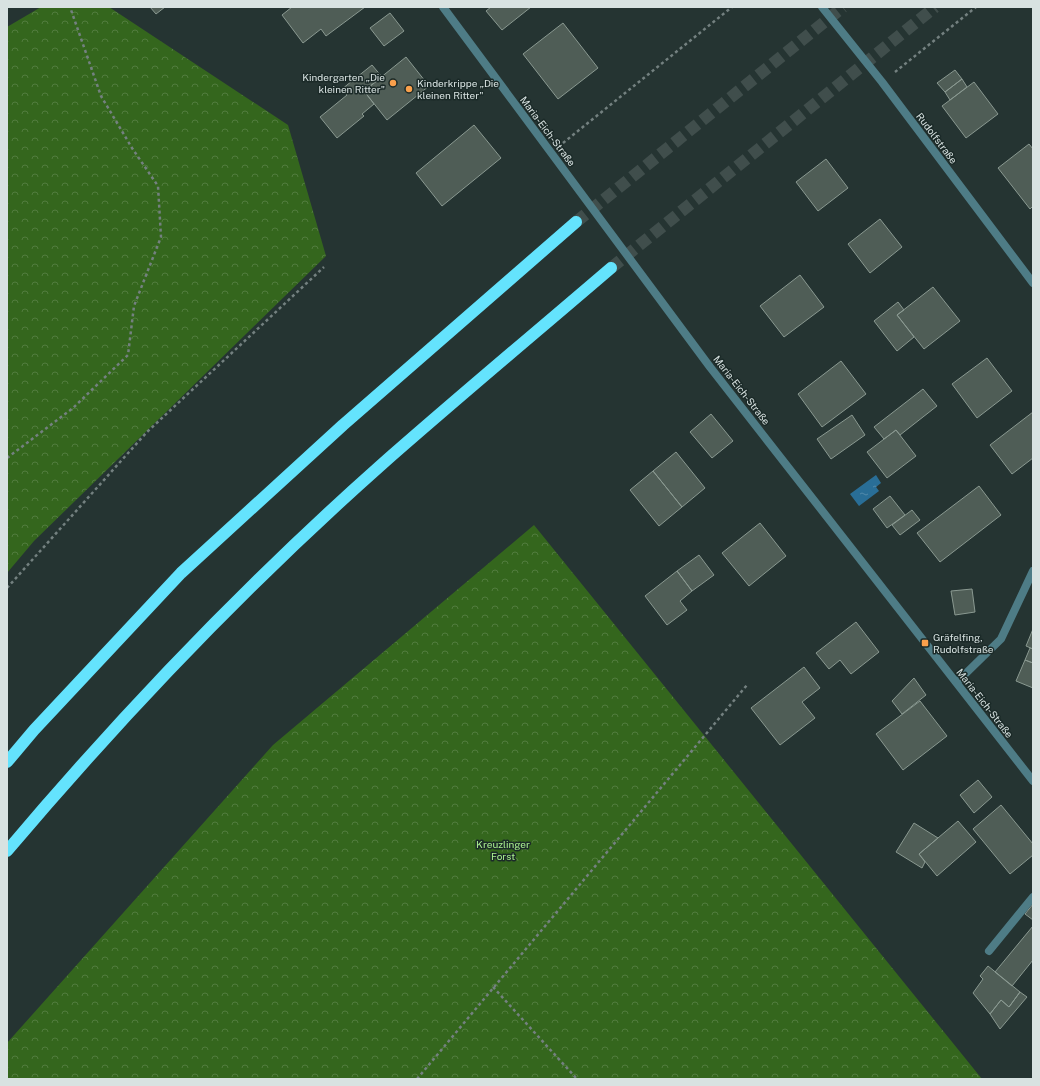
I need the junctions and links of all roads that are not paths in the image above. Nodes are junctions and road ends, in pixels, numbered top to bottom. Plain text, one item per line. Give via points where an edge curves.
1 (443, 7) edge
2 (822, 7) edge
3 (576, 222) tunnel mouth
4 (611, 268) tunnel mouth
5 (1033, 283) edge
6 (1033, 571) edge
7 (957, 682) junction
8 (7, 762) edge
9 (1033, 781) edge
10 (7, 851) edge
11 (1033, 897) edge
12 (989, 951) dead end

1 - 7 street, Maria-Eich-Straße via 710,366
2 - 5 street, Rudolfstraße via 882,82
3 - 8 highway via 343,425 181,573
4 - 10 highway via 379,467 221,616 76,770
6 - 7 street via 1001,639
7 - 9 street, Maria-Eich-Straße
11 - 12 street

